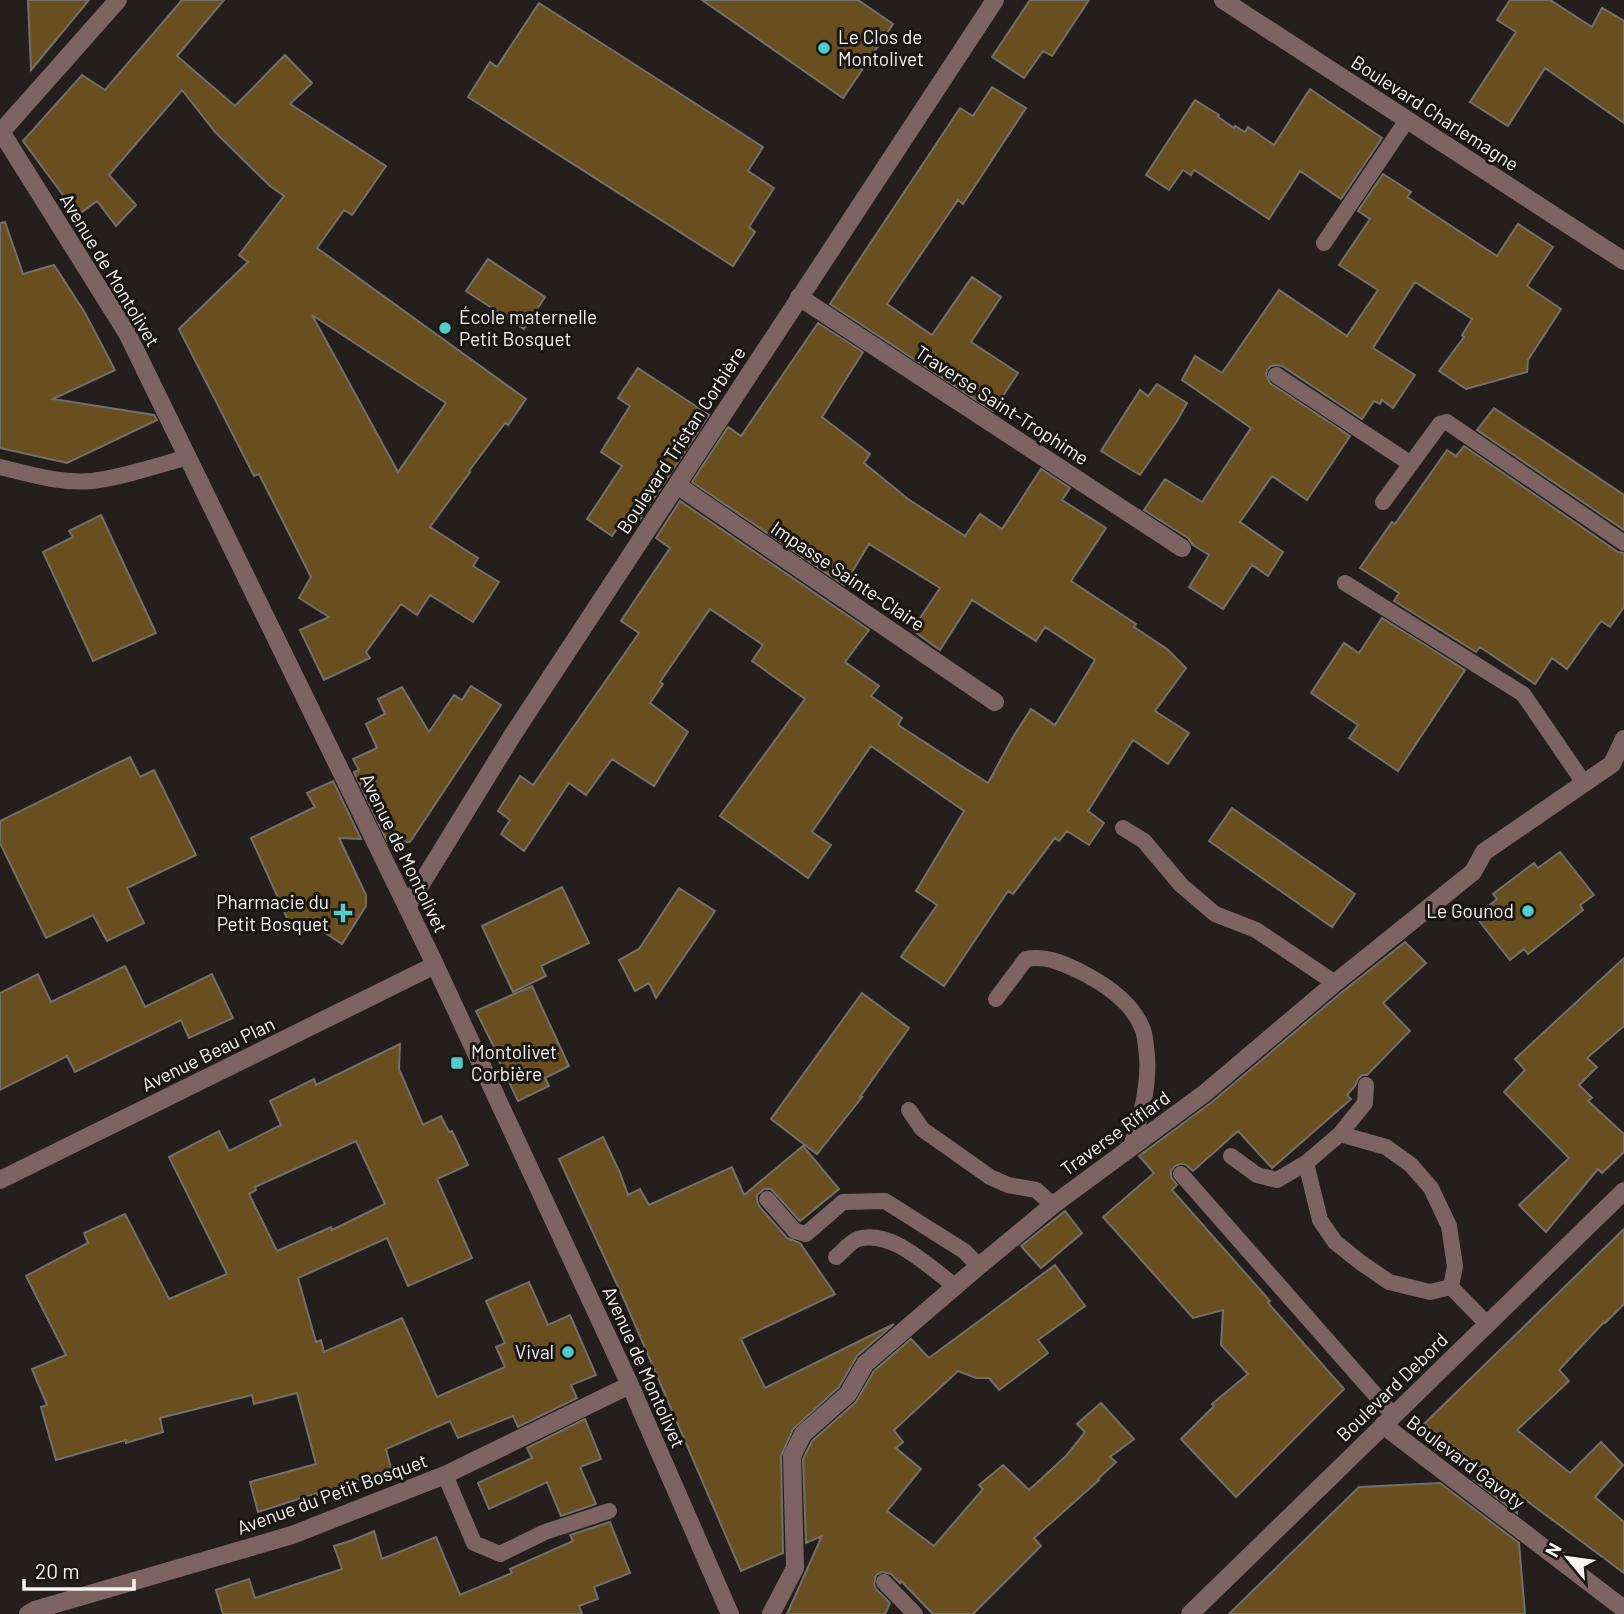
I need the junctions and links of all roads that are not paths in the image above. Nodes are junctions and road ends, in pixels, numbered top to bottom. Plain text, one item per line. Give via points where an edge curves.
1 (118, 0) edge
2 (995, 0) edge
3 (1223, 0) edge
4 (1407, 120) junction
5 (1, 131) edge
6 (1324, 243) dead end
7 (1624, 261) edge
8 (799, 297) junction
9 (1276, 375) dead end
10 (188, 457) junction
11 (1411, 464) junction
12 (0, 467) edge
13 (677, 485) junction
14 (1384, 502) dead end
15 (1624, 543) edge
16 (1182, 548) dead end
17 (1345, 583) dead end
18 (995, 702) dead end
19 (1624, 739) edge
20 (1618, 767) edge
21 (1584, 783) junction
22 (1123, 828) dead end
23 (407, 907) junction
24 (435, 965) junction
25 (1335, 983) junction
26 (996, 999) dead end
27 (1366, 1085) dead end
28 (908, 1110) dead end
29 (1340, 1134) junction
30 (1131, 1146) junction
31 (1231, 1156) dead end
32 (1306, 1163) junction
33 (1181, 1174) dead end
34 (0, 1180) edge
35 (1624, 1191) edge
36 (767, 1199) dead end
37 (1052, 1205) junction
38 (836, 1257) dead end
39 (979, 1266) junction
40 (955, 1286) junction
41 (1451, 1287) junction
42 (1488, 1324) junction
43 (630, 1385) junction
44 (1388, 1420) junction
45 (445, 1475) junction
46 (609, 1511) dead end
47 (884, 1582) dead end
48 (1624, 1609) edge
49 (33, 1613) edge
50 (725, 1613) edge
51 (771, 1614) edge
52 (915, 1614) edge
53 (1190, 1614) edge

1 - 5 street
2 - 8 street, Boulevard Tristan Corbière
3 - 4 street, Boulevard Charlemagne
4 - 6 lane
4 - 7 street, Boulevard Charlemagne
5 - 10 street, Avenue de Montolivet via 127,333
8 - 13 street, Boulevard Tristan Corbière
8 - 16 street, Traverse Saint-Trophime
9 - 11 lane
10 - 12 lane via 90,481 57,480
10 - 23 street, Avenue de Montolivet
11 - 14 lane
11 - 15 lane via 1440,424 1447,422
13 - 18 street, Impasse Sainte-Claire
13 - 23 street, Boulevard Tristan Corbière via 512,736
17 - 21 lane via 1523,694
19 - 20 street
20 - 21 street, Traverse Riflard
21 - 25 street, Traverse Riflard via 1484,852 1473,872
22 - 25 lane via 1144,841 1215,914 1256,930
23 - 24 street, Avenue de Montolivet
24 - 34 street, Avenue Beau Plan
24 - 43 street, Avenue de Montolivet
25 - 30 street, Traverse Riflard via 1205,1093
26 - 30 lane via 1026,959 1037,957 1067,964 1102,983 1129,1006 1143,1030 1149,1066 1142,1114
27 - 29 lane via 1365,1103
28 - 37 lane via 922,1129 990,1177 1036,1189
29 - 32 lane
29 - 41 lane via 1386,1147 1411,1165 1431,1188 1449,1226 1455,1266
30 - 37 street, Traverse Riflard
31 - 32 lane via 1257,1175 1278,1180
32 - 41 lane via 1320,1220 1335,1242 1390,1282 1430,1292
33 - 44 lane
35 - 42 street, Boulevard Debord
36 - 39 lane via 794,1231 806,1234 843,1202 884,1201 964,1251
37 - 39 street, Traverse Riflard
38 - 40 lane via 855,1240 877,1237 899,1244
39 - 40 street, Traverse Riflard
40 - 51 street, Traverse Riflard via 865,1364 848,1394 803,1434 792,1456 795,1568
41 - 42 lane
42 - 44 street, Boulevard Debord
43 - 45 street, Avenue du Petit Bosquet
43 - 50 street, Avenue de Montolivet
44 - 48 street, Boulevard Gavoty
44 - 53 street, Boulevard Debord
45 - 46 lane via 474,1543 500,1554 545,1532
45 - 49 street, Avenue du Petit Bosquet via 292,1535
47 - 52 lane

